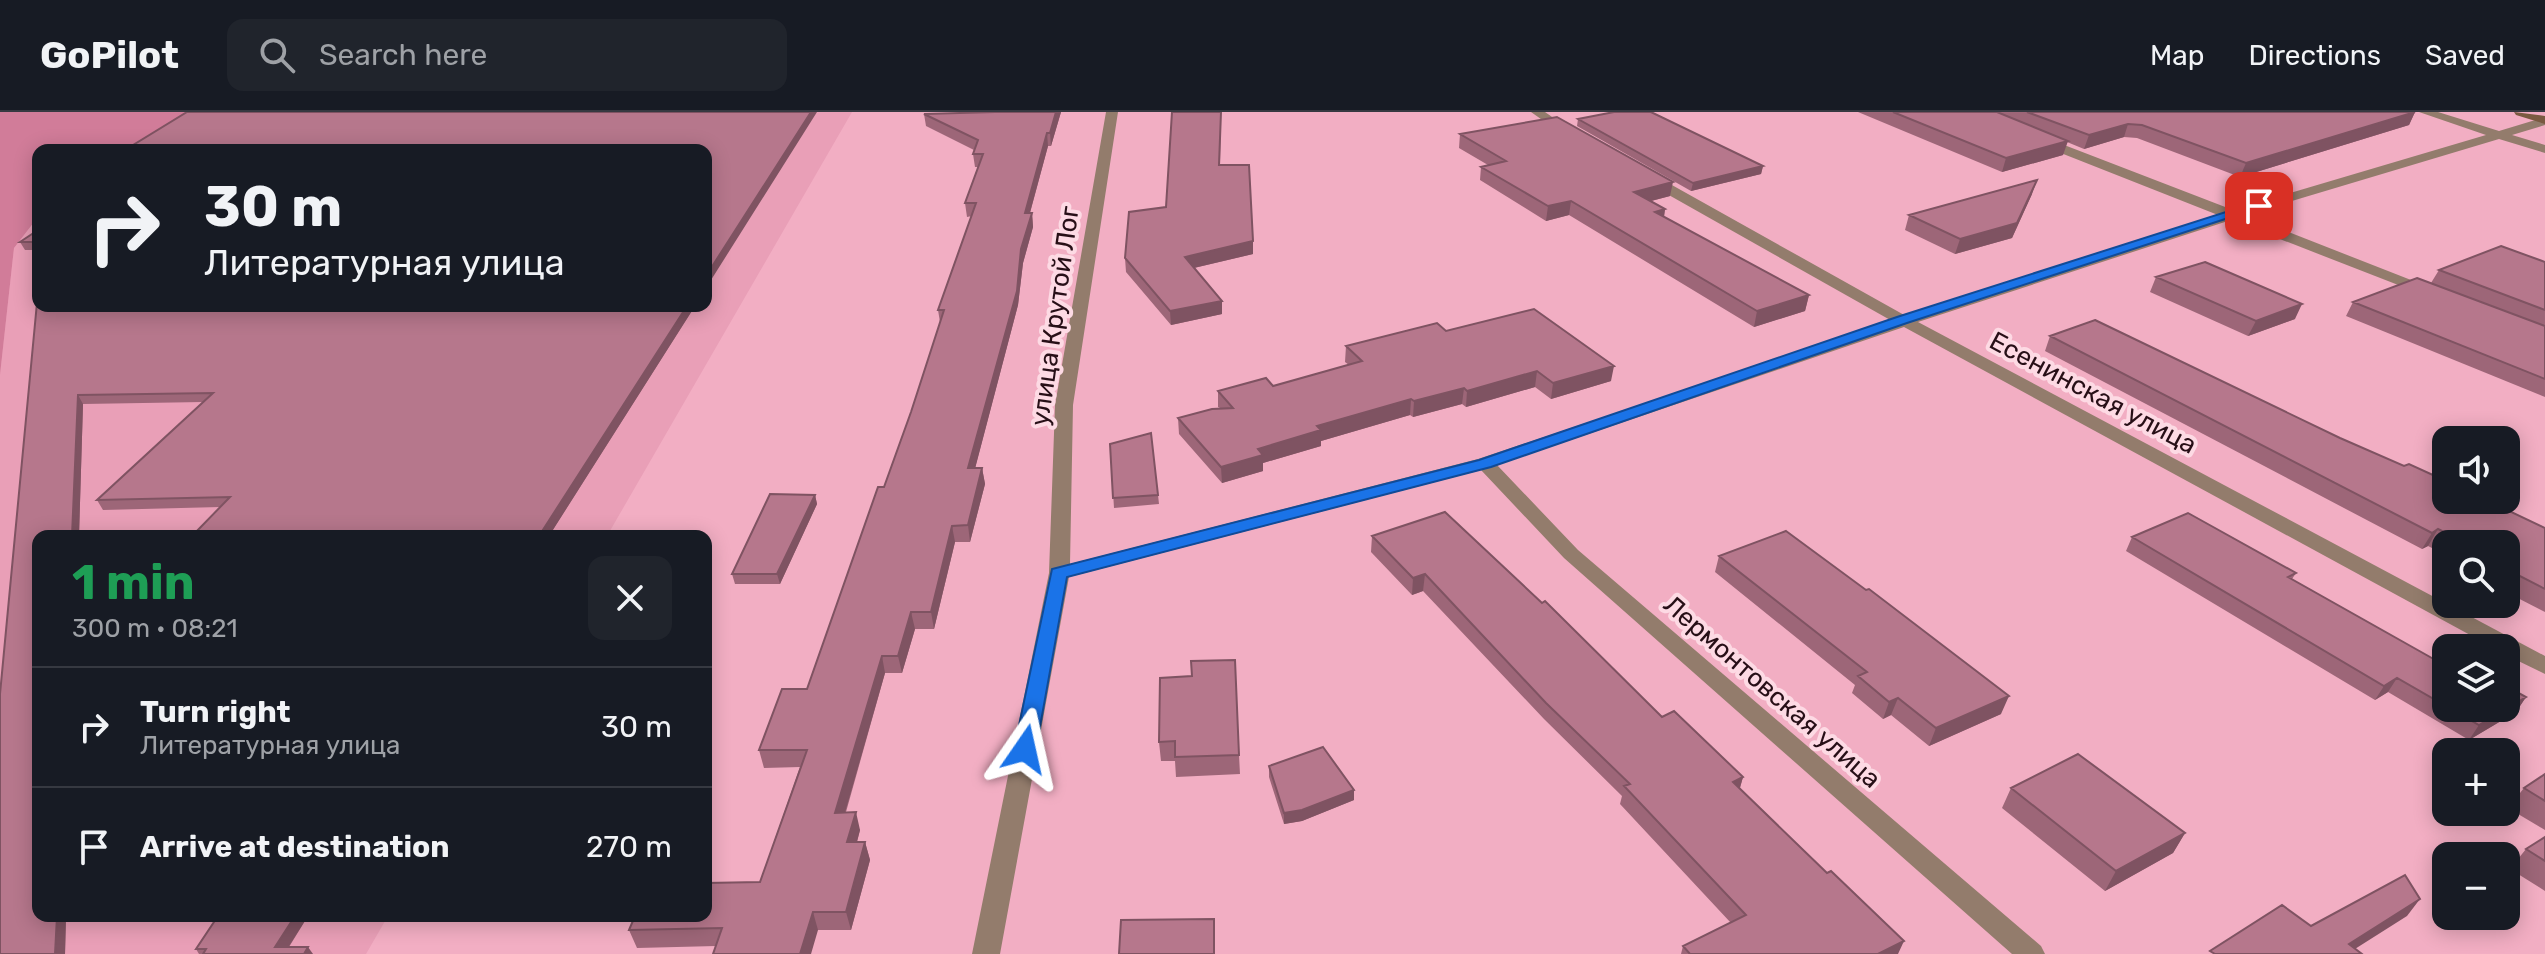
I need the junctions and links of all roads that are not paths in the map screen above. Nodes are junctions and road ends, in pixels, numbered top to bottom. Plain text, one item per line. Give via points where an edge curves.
1 (1112, 112) edge
2 (1537, 112) edge
3 (2425, 112) edge
4 (2520, 112) edge
5 (2545, 120) edge
6 (2495, 134) junction
7 (2027, 135) edge
8 (1589, 144) edge
9 (2545, 149) edge
10 (1630, 167) edge
11 (2229, 215) junction
12 (2444, 298) edge
13 (1902, 320) junction
14 (1485, 463) junction
15 (1059, 573) junction
16 (2545, 666) edge
17 (986, 954) edge
18 (2031, 954) edge

1 - 15 street, улица Крутой Лог via 1064,405
2 - 8 street
3 - 6 street
4 - 5 main road
5 - 6 street
6 - 9 street
6 - 11 street
7 - 11 street
10 - 13 street, Есенинская улица
11 - 12 street
11 - 13 street
13 - 14 street
13 - 16 street, Есенинская улица
14 - 15 street
14 - 18 street, Лермонтовская улица via 1571,554
15 - 17 street, улица Крутой Лог

